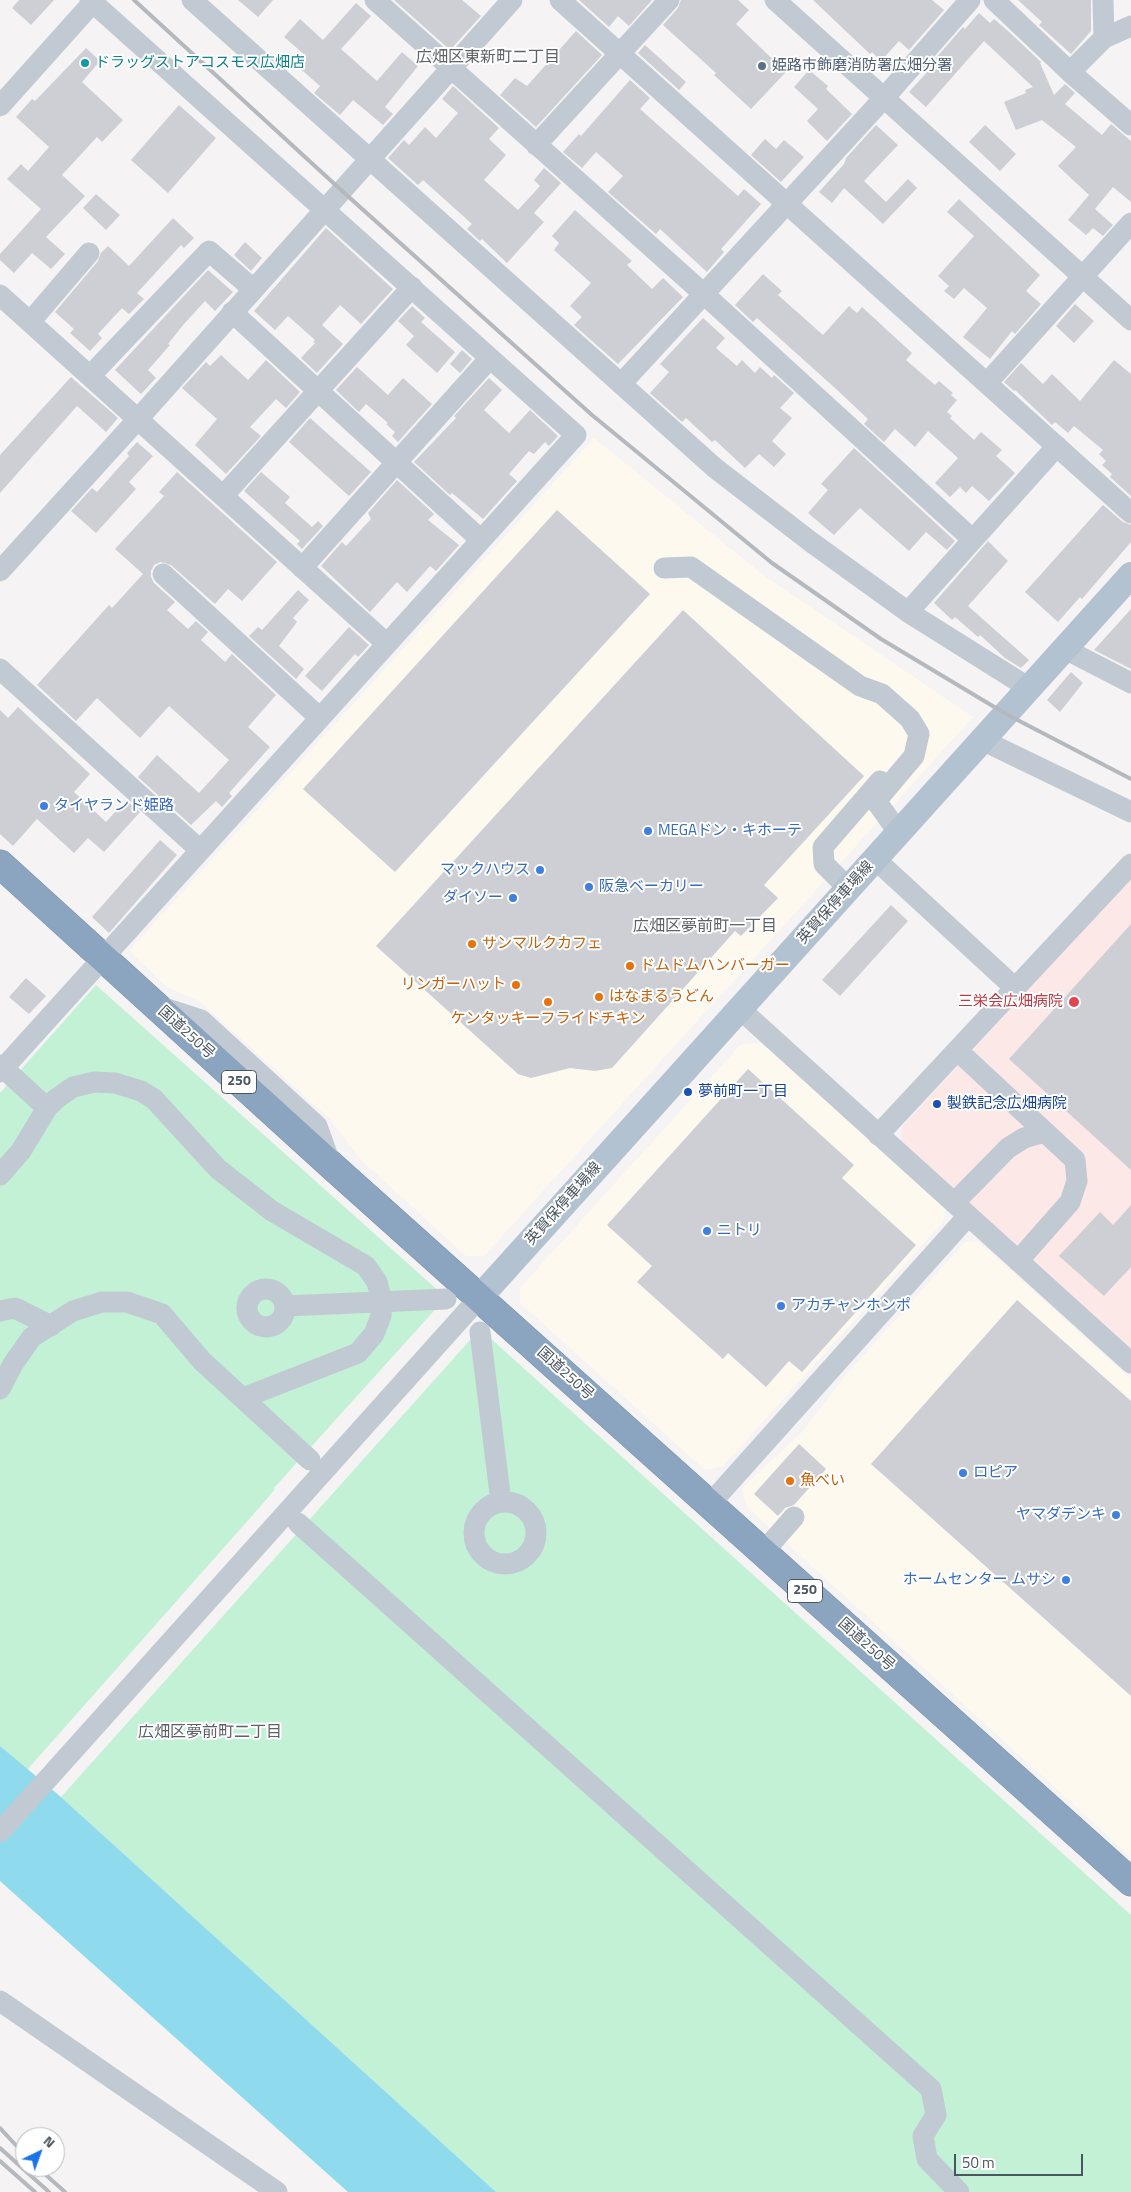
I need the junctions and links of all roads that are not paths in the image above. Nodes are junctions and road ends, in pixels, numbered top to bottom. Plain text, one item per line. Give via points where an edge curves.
1 (192, 0) edge
2 (374, 0) edge
3 (512, 0) edge
4 (560, 0) edge
5 (670, 0) edge
6 (774, 0) edge
7 (970, 0) edge
8 (994, 0) edge
9 (1103, 0) edge
10 (92, 1) edge
11 (1131, 26) edge
12 (1104, 38) junction
13 (620, 54) junction
14 (451, 68) junction
15 (1070, 72) junction
16 (884, 98) junction
17 (0, 106) edge
18 (1131, 125) edge
19 (536, 145) junction
20 (370, 159) junction
21 (788, 204) junction
22 (325, 209) junction
23 (1131, 223) edge
24 (89, 253) dead end
25 (1082, 276) junction
26 (412, 287) junction
27 (253, 289) junction
28 (0, 295) edge
29 (705, 295) junction
30 (232, 312) junction
31 (1131, 320) edge
32 (30, 322) junction
33 (490, 358) junction
34 (90, 376) junction
35 (987, 383) junction
36 (621, 384) junction
37 (318, 391) junction
38 (138, 419) junction
39 (1057, 446) junction
40 (396, 463) junction
41 (223, 496) junction
42 (1131, 513) edge
43 (972, 539) junction
44 (480, 540) junction
45 (302, 568) junction
46 (664, 568) dead end
47 (0, 571) edge
48 (163, 574) dead end
49 (1130, 579) edge
50 (908, 612) junction
51 (387, 644) junction
52 (1065, 649) junction
53 (0, 669) edge
54 (1131, 683) edge
55 (860, 686) junction
56 (1029, 688) junction
57 (320, 718) junction
58 (982, 740) junction
59 (1131, 812) edge
60 (899, 833) junction
61 (200, 850) junction
62 (876, 859) junction
63 (0, 864) edge
64 (1131, 864) edge
65 (849, 889) junction
66 (103, 958) junction
67 (1015, 988) junction
68 (740, 1009) junction
69 (957, 1050) junction
70 (1, 1069) edge
71 (47, 1108) junction
72 (1044, 1132) junction
73 (878, 1135) junction
74 (0, 1175) edge
75 (961, 1210) junction
76 (1018, 1261) junction
77 (480, 1297) junction
78 (446, 1299) dead end
79 (382, 1302) junction
80 (285, 1306) dead end
81 (0, 1311) edge
82 (51, 1326) junction
83 (480, 1332) dead end
84 (1131, 1362) edge
85 (0, 1389) edge
86 (243, 1398) junction
87 (310, 1460) dead end
88 (501, 1502) dead end
89 (709, 1505) junction
90 (794, 1517) dead end
91 (298, 1523) dead end
92 (773, 1540) dead end
93 (0, 1832) edge
94 (1131, 1882) edge
95 (0, 2001) edge
96 (277, 2192) edge
97 (959, 2192) edge

1 - 20 street
2 - 14 street
3 - 14 street
4 - 13 street
5 - 13 street
6 - 16 street
7 - 16 street
8 - 15 street
9 - 12 street
10 - 17 street
10 - 22 street
11 - 12 street
12 - 15 street
13 - 19 street
13 - 21 street
14 - 19 street
14 - 20 street
15 - 18 street
16 - 21 street
16 - 25 street
19 - 29 street
20 - 22 street
20 - 36 street
21 - 29 street
21 - 35 street
22 - 26 street
22 - 27 street
23 - 25 street
24 - 32 street
25 - 31 street
25 - 35 street
26 - 33 street
26 - 37 street
27 - 30 street
27 - 34 street via 209,251
28 - 32 street
29 - 36 street
29 - 43 street
30 - 37 street
30 - 38 street
32 - 34 street
33 - 40 street
33 - 44 street via 576,435
34 - 38 street
35 - 39 street
36 - 50 street via 715,468
37 - 40 street
37 - 41 street
38 - 41 street
38 - 47 street
39 - 42 street
39 - 43 street
40 - 44 street
40 - 45 street
41 - 45 street
43 - 50 street
44 - 51 street
45 - 51 street
46 - 55 street via 691,568
48 - 57 street
49 - 52 main road, 英賀保停車場線
50 - 56 street
51 - 57 street
52 - 54 street
52 - 56 main road, 英賀保停車場線
53 - 61 street
55 - 60 street via 882,694 910,719 919,734 914,756 876,801
55 - 65 street via 870,703 902,728 906,746 823,847 824,864
56 - 58 main road, 英賀保停車場線
57 - 61 street
58 - 59 street
58 - 60 main road, 英賀保停車場線
60 - 62 main road, 英賀保停車場線
61 - 66 street
62 - 65 main road, 英賀保停車場線
62 - 67 street
63 - 66 highway, 国道250号 / 250
64 - 67 street
65 - 68 main road, 英賀保停車場線
66 - 70 street
66 - 77 highway, 国道250号 / 250
67 - 69 street
68 - 73 street
68 - 77 main road, 英賀保停車場線
69 - 72 street
69 - 73 street
70 - 71 street
71 - 74 street via 21,1151
71 - 79 street via 73,1087 94,1082 115,1083 141,1091 154,1099 218,1168 252,1196 366,1266 377,1282
72 - 75 street via 1024,1138 1008,1148
72 - 76 street via 1075,1160 1077,1181 1070,1202
73 - 75 street
75 - 76 street
75 - 89 street
76 - 84 street
77 - 89 highway, 国道250号 / 250
77 - 93 street
78 - 79 street
79 - 80 street
79 - 86 street via 374,1334 358,1353
81 - 82 street via 15,1308
82 - 85 street via 32,1337
82 - 86 street via 73,1311 102,1302 127,1302 162,1314 202,1361
83 - 88 street
86 - 87 street
89 - 94 highway, 国道250号 / 250
90 - 92 street
91 - 97 street via 931,2089 936,2115 923,2136 926,2160
95 - 96 street

